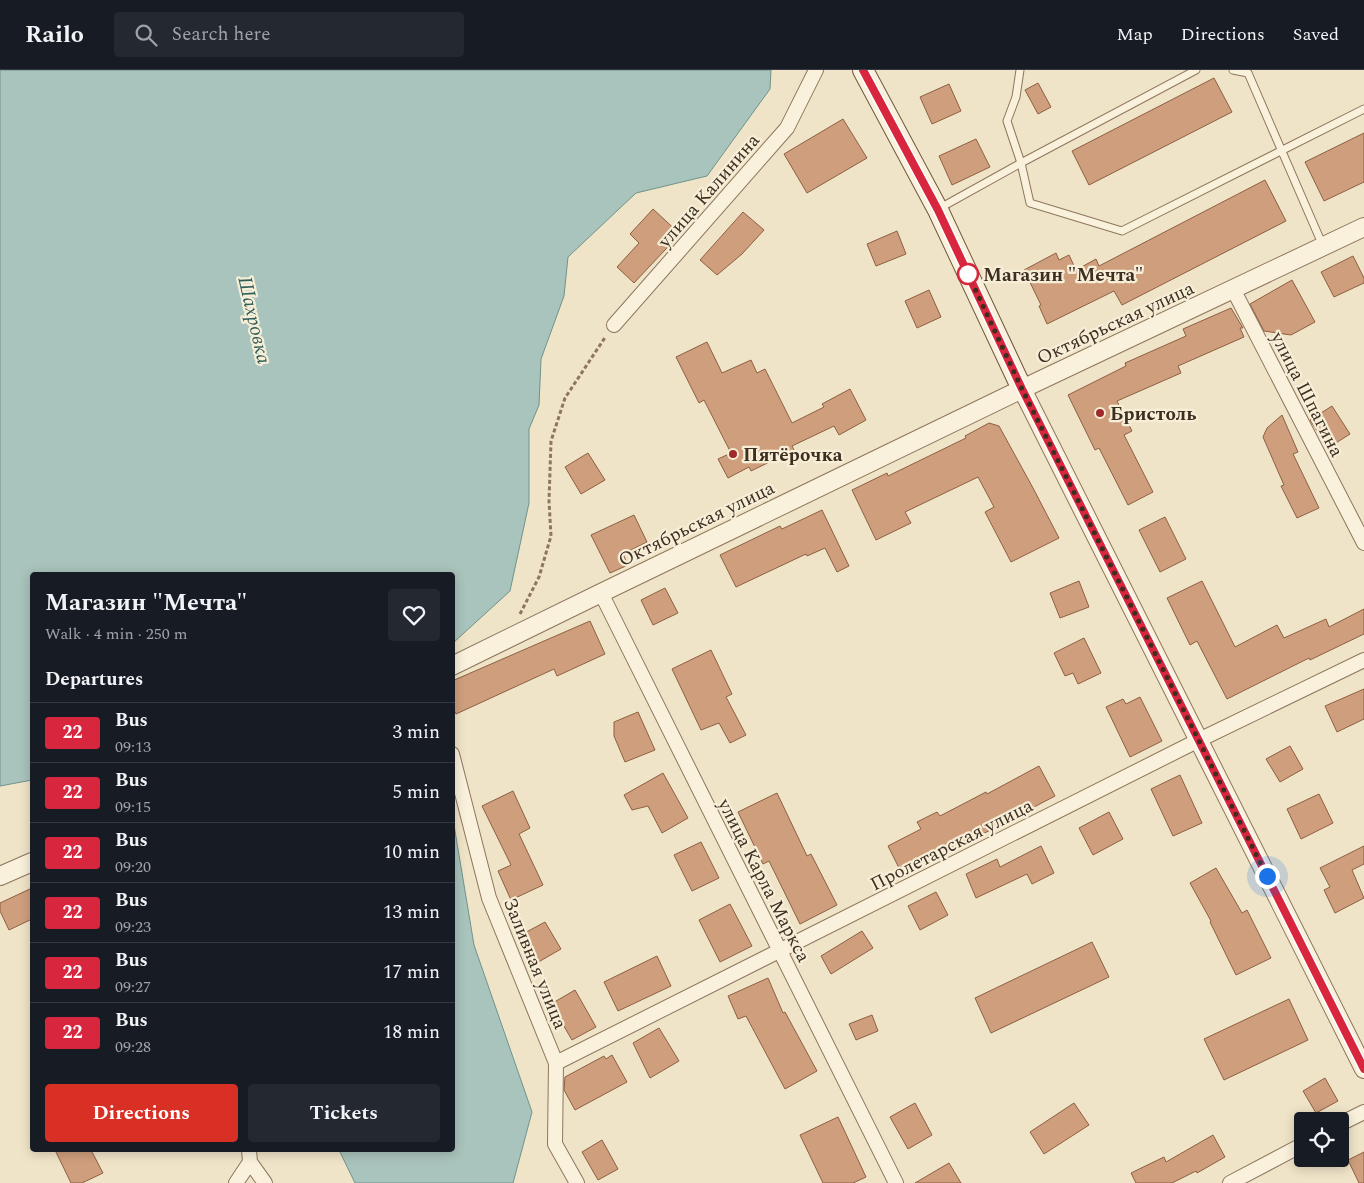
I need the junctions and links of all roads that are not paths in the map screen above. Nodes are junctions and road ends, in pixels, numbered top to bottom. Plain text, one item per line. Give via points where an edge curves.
1 (816, 70) edge
2 (863, 70) edge
3 (1020, 70) edge
4 (1196, 70) edge
5 (1233, 70) edge
6 (1364, 109) edge
7 (1282, 151) junction
8 (1021, 162) junction
9 (938, 210) junction
10 (1364, 227) edge
11 (1324, 246) junction
12 (1233, 289) junction
13 (614, 325) road end
14 (1022, 389) junction
15 (1364, 543) edge
16 (601, 593) junction
17 (1364, 660) edge
18 (455, 665) edge
19 (1199, 740) junction
20 (455, 766) edge
21 (30, 863) edge
22 (0, 876) edge
23 (780, 952) junction
24 (556, 1063) junction
25 (1364, 1069) edge
26 (1364, 1112) edge
27 (1349, 1120) edge
28 (1294, 1148) edge
29 (250, 1156) edge
30 (236, 1183) edge
31 (265, 1183) edge
32 (577, 1183) edge
33 (896, 1183) edge
34 (1230, 1183) edge

1 - 13 street, улица Калинина via 786,128
2 - 9 main road
3 - 8 lane via 1016,97 1007,121
4 - 8 lane
5 - 7 lane via 1248,73
6 - 7 lane
7 - 8 lane via 1122,232 1030,203
7 - 11 lane
8 - 9 lane
9 - 14 main road
10 - 11 street, Октябрьская улица
11 - 12 street, Октябрьская улица
12 - 14 street, Октябрьская улица
12 - 15 street, улица Шпагина
14 - 16 street, Октябрьская улица
14 - 19 street
16 - 18 street, Октябрьская улица
16 - 23 street, улица Карла Маркса
17 - 19 street, Пролетарская улица
19 - 23 street, Пролетарская улица
19 - 25 street
20 - 24 street, Заливная улица via 489,898
21 - 22 street
23 - 24 street, Пролетарская улица
23 - 33 street, улица Карла Маркса
24 - 32 street, Заливная улица via 556,1144
26 - 27 street
28 - 34 street
29 - 30 street
29 - 31 street

